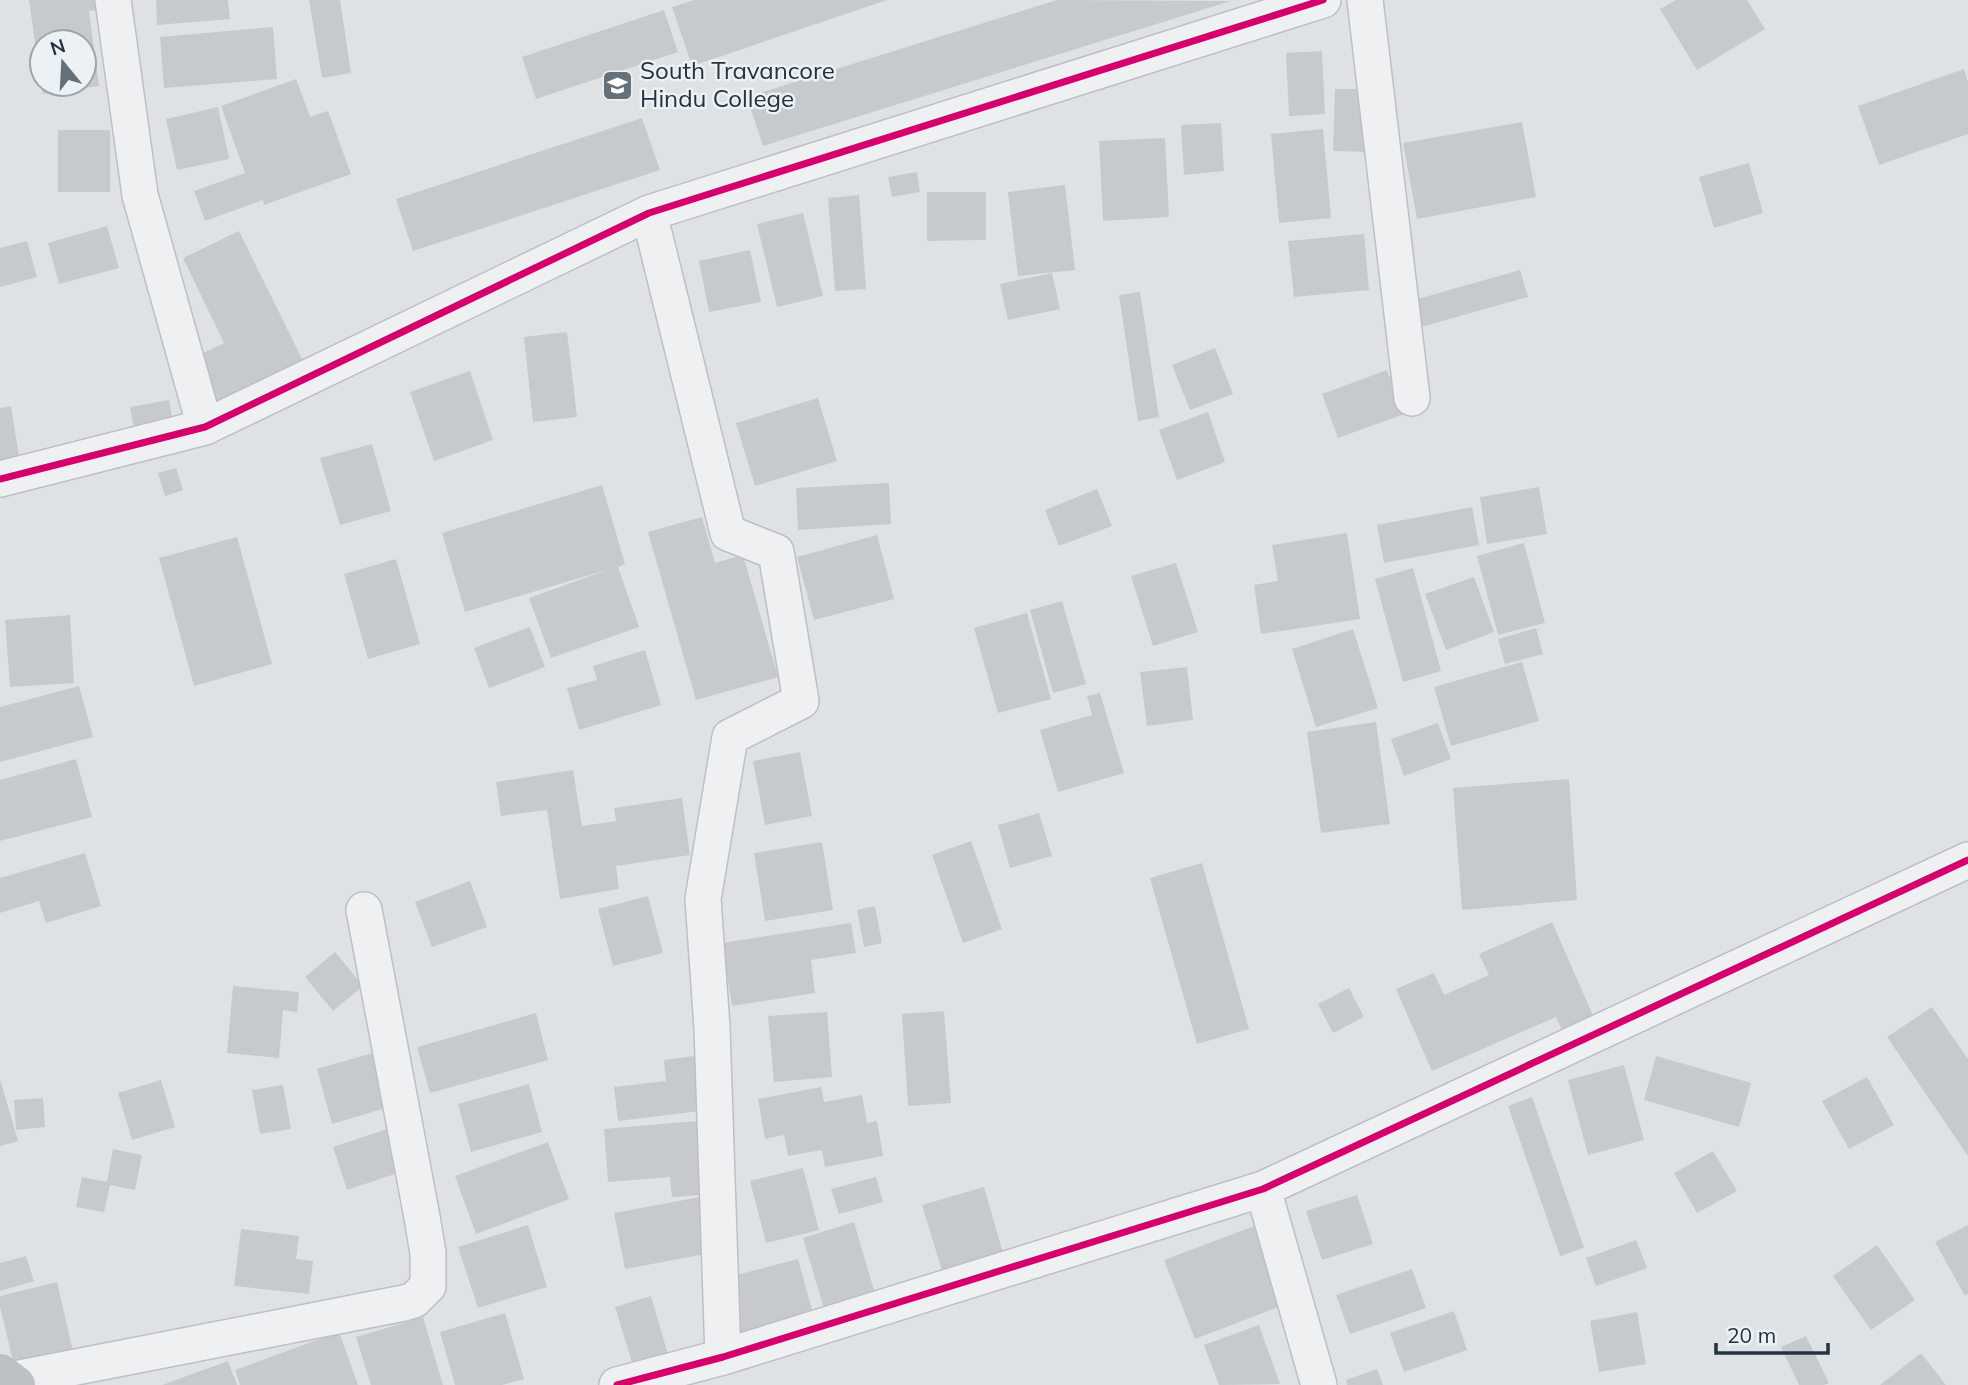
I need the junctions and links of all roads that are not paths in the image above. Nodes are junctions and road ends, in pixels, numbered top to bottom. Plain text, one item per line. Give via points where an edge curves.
1 (113, 0) edge
2 (1323, 0) edge
3 (1365, 0) edge
4 (649, 214) junction
5 (1412, 398) dead end
6 (205, 427) junction
7 (0, 479) edge
8 (1968, 860) edge
9 (364, 909) dead end
10 (1263, 1189) junction
11 (723, 1357) junction
12 (9, 1380) edge
13 (617, 1385) edge
14 (1320, 1385) edge

1 - 6 street via 140,195
2 - 4 street
3 - 5 street
4 - 6 street
4 - 11 street via 728,533 776,552 801,701 730,737 703,899
6 - 7 street
8 - 10 street
9 - 12 street via 424,1229 428,1286 404,1303
10 - 11 street
10 - 14 street
11 - 13 street

